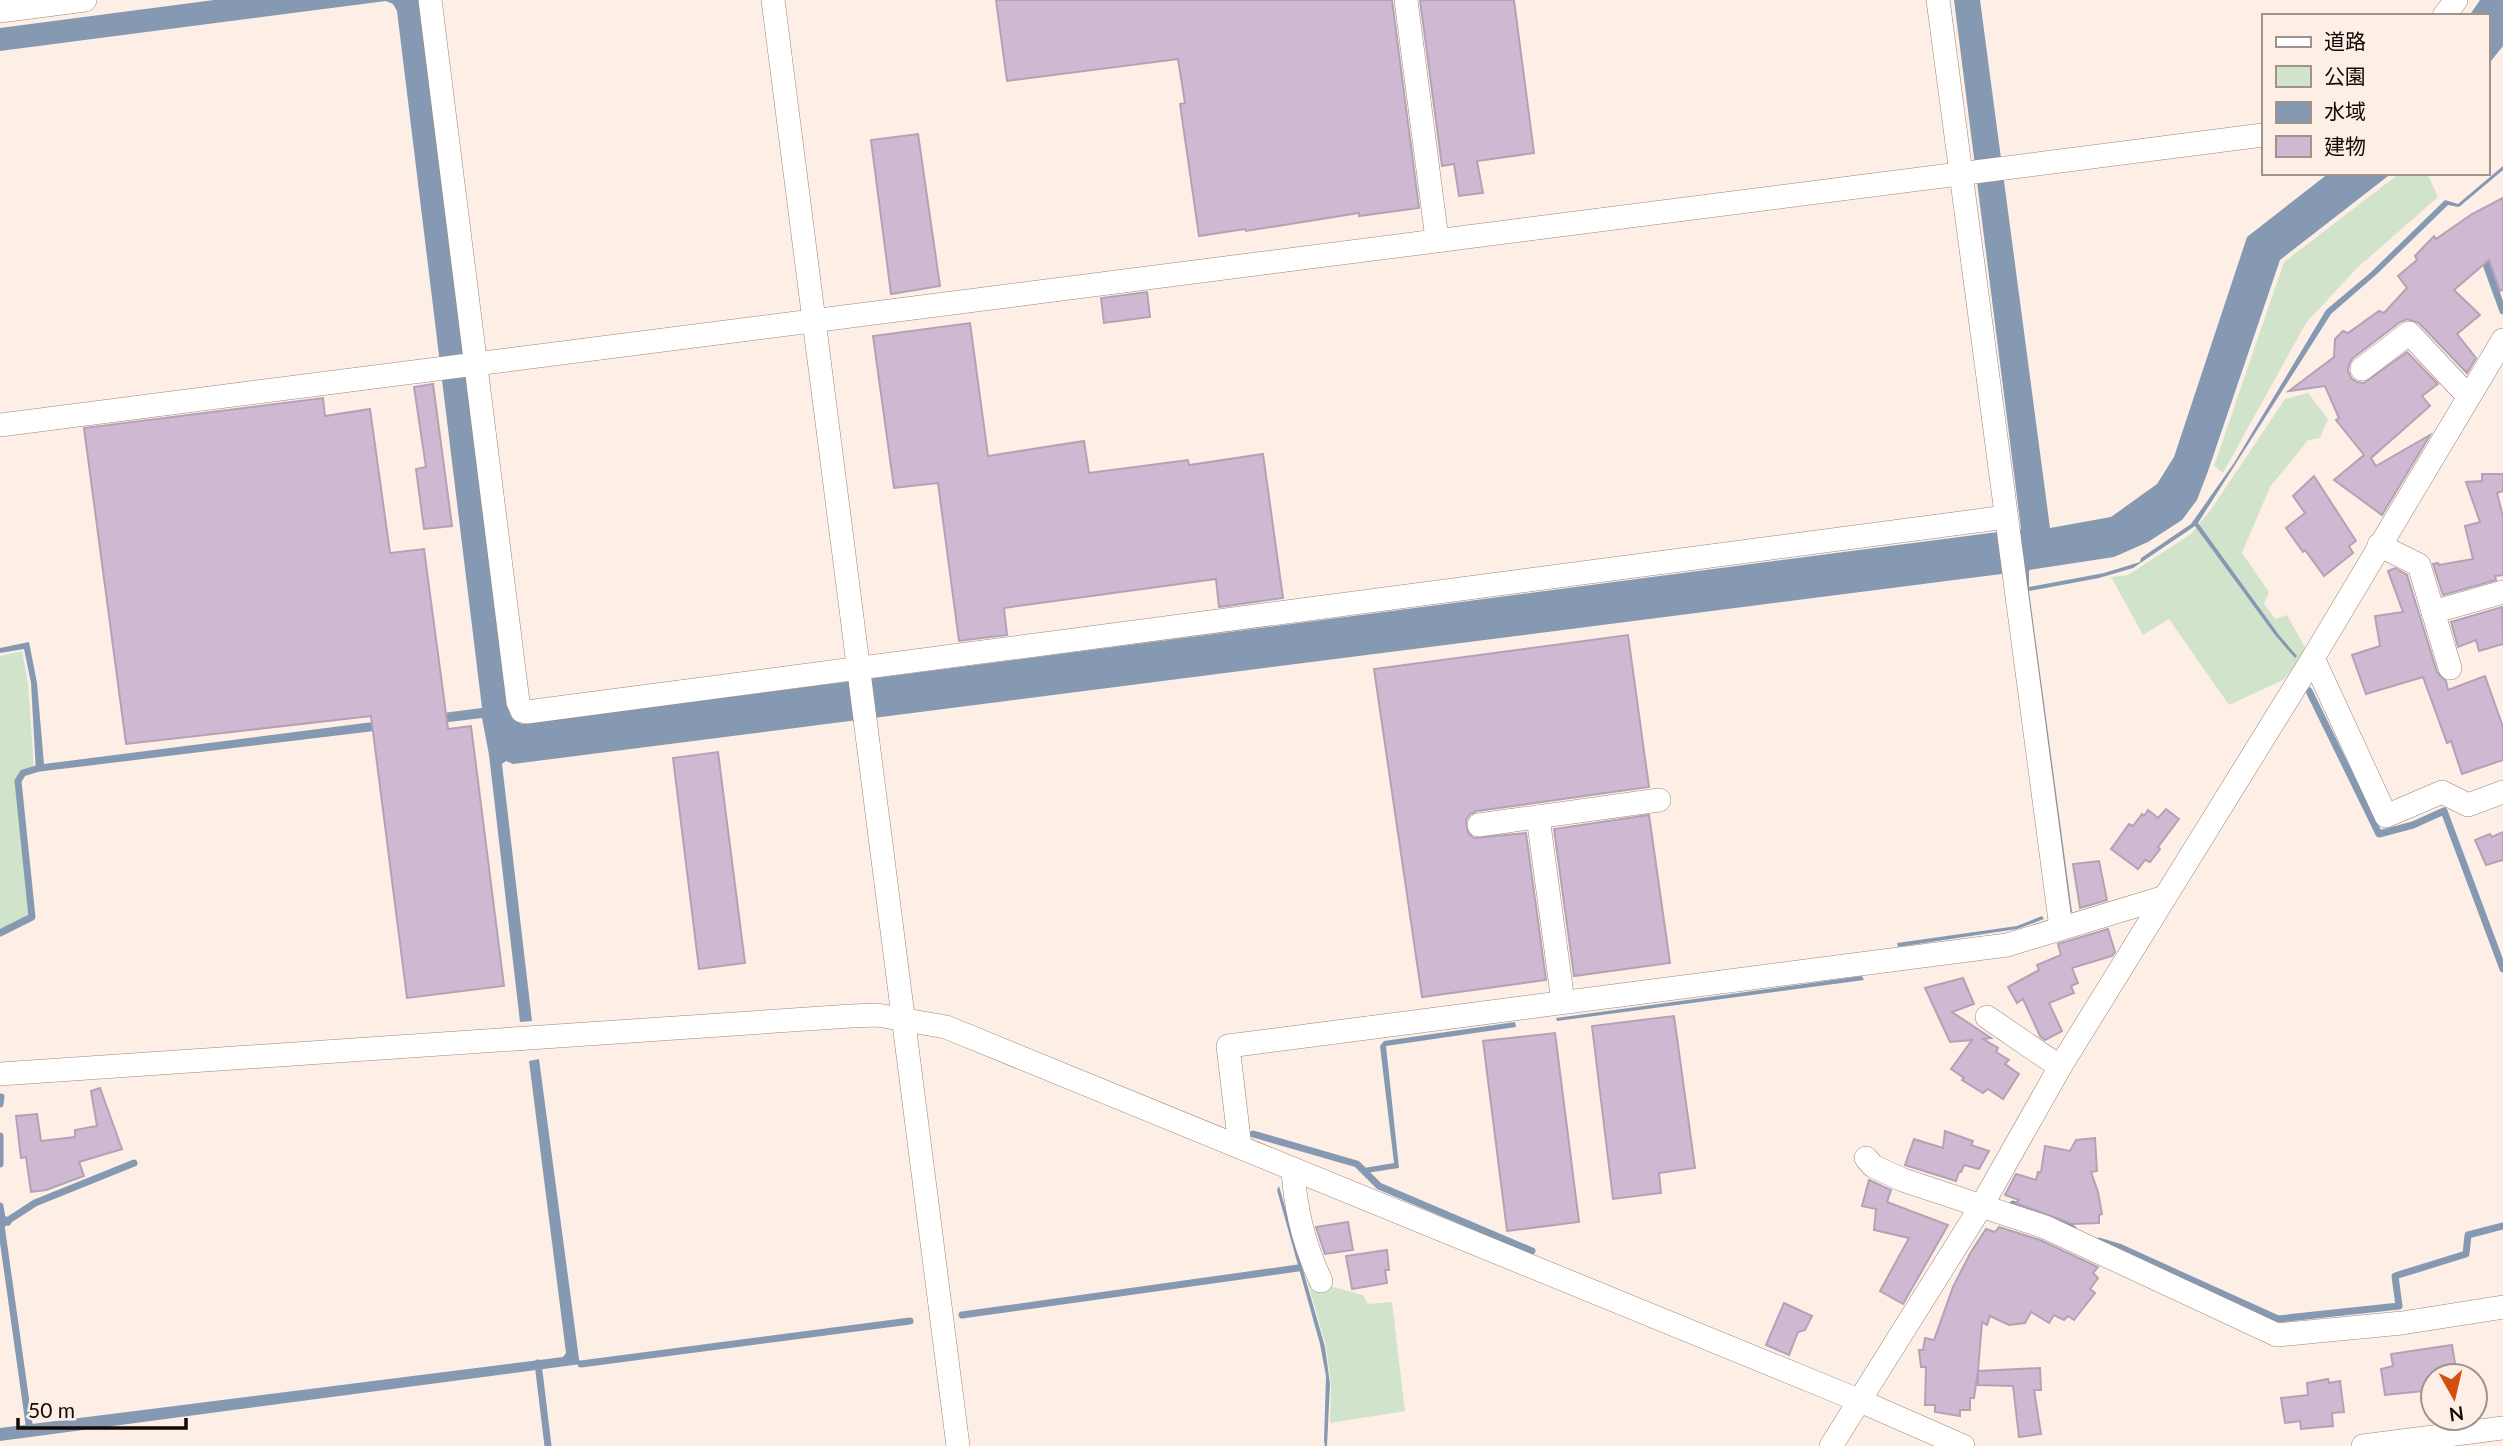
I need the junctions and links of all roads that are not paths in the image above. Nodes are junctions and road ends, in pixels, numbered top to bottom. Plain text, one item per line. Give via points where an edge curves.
1 (85, 0) edge
2 (430, 0) edge
3 (773, 0) edge
4 (1406, 0) edge
5 (1938, 0) edge
6 (0, 11) edge
7 (2262, 135) edge
8 (1961, 174) junction
9 (1437, 240) junction
10 (813, 322) junction
11 (2503, 340) edge
12 (477, 364) junction
13 (2362, 369) dead end
14 (2469, 396) junction
15 (0, 425) edge
16 (2006, 517) junction
17 (2379, 545) junction
18 (2503, 592) edge
19 (2433, 612) junction
20 (2313, 658) junction
21 (2450, 668) dead end
22 (859, 673) junction
23 (2503, 792) edge
24 (1659, 800) dead end
25 (1538, 817) junction
26 (1479, 825) dead end
27 (2165, 897) junction
28 (2061, 928) junction
29 (1563, 1002) junction
30 (1987, 1017) dead end
31 (904, 1019) junction
32 (2060, 1068) junction
33 (0, 1074) edge
34 (1240, 1147) junction
35 (1866, 1158) dead end
36 (1293, 1169) junction
37 (1982, 1205) junction
38 (1321, 1281) dead end
39 (2503, 1307) edge
40 (1858, 1400) junction
41 (2503, 1427) edge
42 (958, 1446) edge
43 (1831, 1446) edge
44 (1963, 1446) edge
45 (2363, 1446) edge

1 - 6 street
2 - 12 street
3 - 10 street
4 - 9 street
5 - 8 street
7 - 8 street
8 - 9 street
8 - 16 street
9 - 10 street
10 - 12 street
10 - 22 street
11 - 14 street
12 - 15 street
12 - 22 street via 522,711
13 - 14 street via 2409,333
14 - 17 street
16 - 22 street
16 - 28 street
17 - 19 street via 2419,565
17 - 20 street
18 - 19 street
19 - 21 street
20 - 23 street via 2386,816 2442,792 2468,804
20 - 27 street
22 - 31 street
24 - 25 street
25 - 26 street
25 - 29 street
27 - 28 street
27 - 32 street
28 - 29 street via 2007,945
29 - 34 street via 1227,1046
30 - 32 street
31 - 33 street via 850,1016
31 - 34 street via 946,1027
31 - 42 street
32 - 37 street
34 - 36 street
35 - 37 street via 1903,1180
36 - 38 street via 1299,1223
36 - 40 street
37 - 39 street via 2045,1227 2277,1335
37 - 40 street
40 - 43 street
40 - 44 street
41 - 45 street

